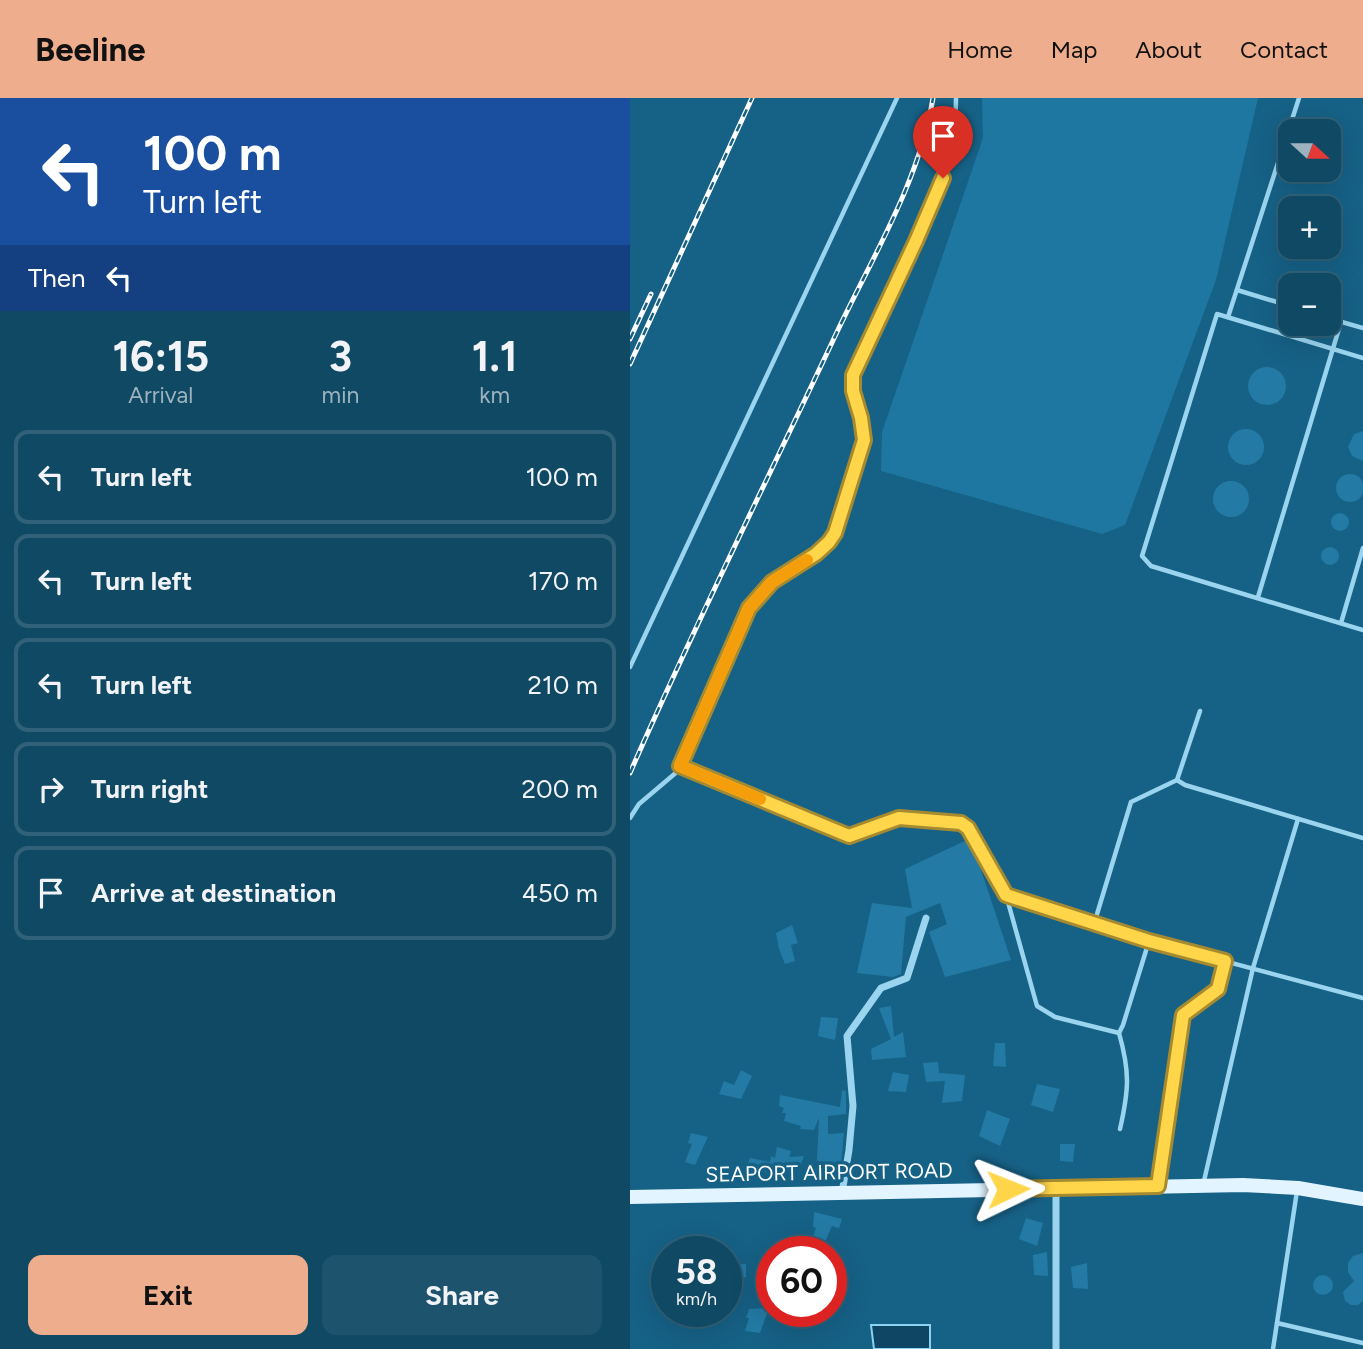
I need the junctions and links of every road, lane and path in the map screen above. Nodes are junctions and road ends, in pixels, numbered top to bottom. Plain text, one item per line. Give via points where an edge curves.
1 (897, 98) edge
2 (956, 98) edge
3 (1299, 98) edge
4 (1237, 290) junction
5 (1278, 302) edge
6 (1228, 317) junction
7 (1341, 322) edge
8 (1363, 328) edge
9 (1336, 336) edge
10 (1332, 350) junction
11 (1363, 358) edge
12 (1363, 548) edge
13 (1258, 597) junction
14 (1342, 623) junction
15 (1363, 630) edge
16 (630, 667) edge
17 (1200, 711) dead end
18 (680, 766) junction
19 (1177, 780) junction
20 (630, 818) edge
21 (1298, 819) junction
22 (1363, 838) edge
23 (1006, 895) junction
24 (926, 918) dead end
25 (1094, 924) junction
26 (1149, 941) junction
27 (1225, 961) junction
28 (1253, 968) junction
29 (1363, 998) edge
30 (1119, 1032) junction
31 (1120, 1129) dead end
32 (1158, 1186) junction
33 (1203, 1186) junction
34 (1056, 1188) junction
35 (1298, 1188) junction
36 (842, 1194) junction
37 (630, 1197) edge
38 (1363, 1199) edge
39 (1277, 1324) junction
40 (1363, 1343) edge
41 (1056, 1349) edge
42 (1273, 1349) edge

1 - 16 lane
2 - 18 lane via 952,146 943,178 853,375 864,440 839,522 824,547 772,582 749,608
3 - 4 lane
4 - 5 lane
4 - 6 lane
6 - 10 lane
6 - 13 lane via 1217,314 1142,556 1151,566
7 - 8 lane
9 - 10 lane
10 - 11 lane
10 - 13 lane
12 - 14 lane
13 - 14 lane
14 - 15 lane
17 - 19 lane
18 - 20 lane
18 - 23 lane via 849,836 899,818 961,823
19 - 21 lane
19 - 25 lane via 1131,802
21 - 22 lane
21 - 28 lane
23 - 25 lane
23 - 30 lane via 1037,1006 1055,1017
24 - 36 street via 907,978 881,988 847,1036 853,1106
25 - 26 lane
26 - 27 lane
26 - 30 lane
27 - 28 lane
27 - 32 lane via 1218,989 1183,1015
28 - 29 lane
28 - 33 lane
30 - 31 lane via 1128,1065
32 - 33 main road, SEAPORT AIRPORT ROAD
32 - 34 main road, SEAPORT AIRPORT ROAD
33 - 35 main road, SEAPORT AIRPORT ROAD
34 - 36 main road, SEAPORT AIRPORT ROAD
34 - 41 street
35 - 38 main road, SEAPORT AIRPORT ROAD
35 - 39 lane
36 - 37 main road, SEAPORT AIRPORT ROAD
39 - 40 lane
39 - 42 lane

